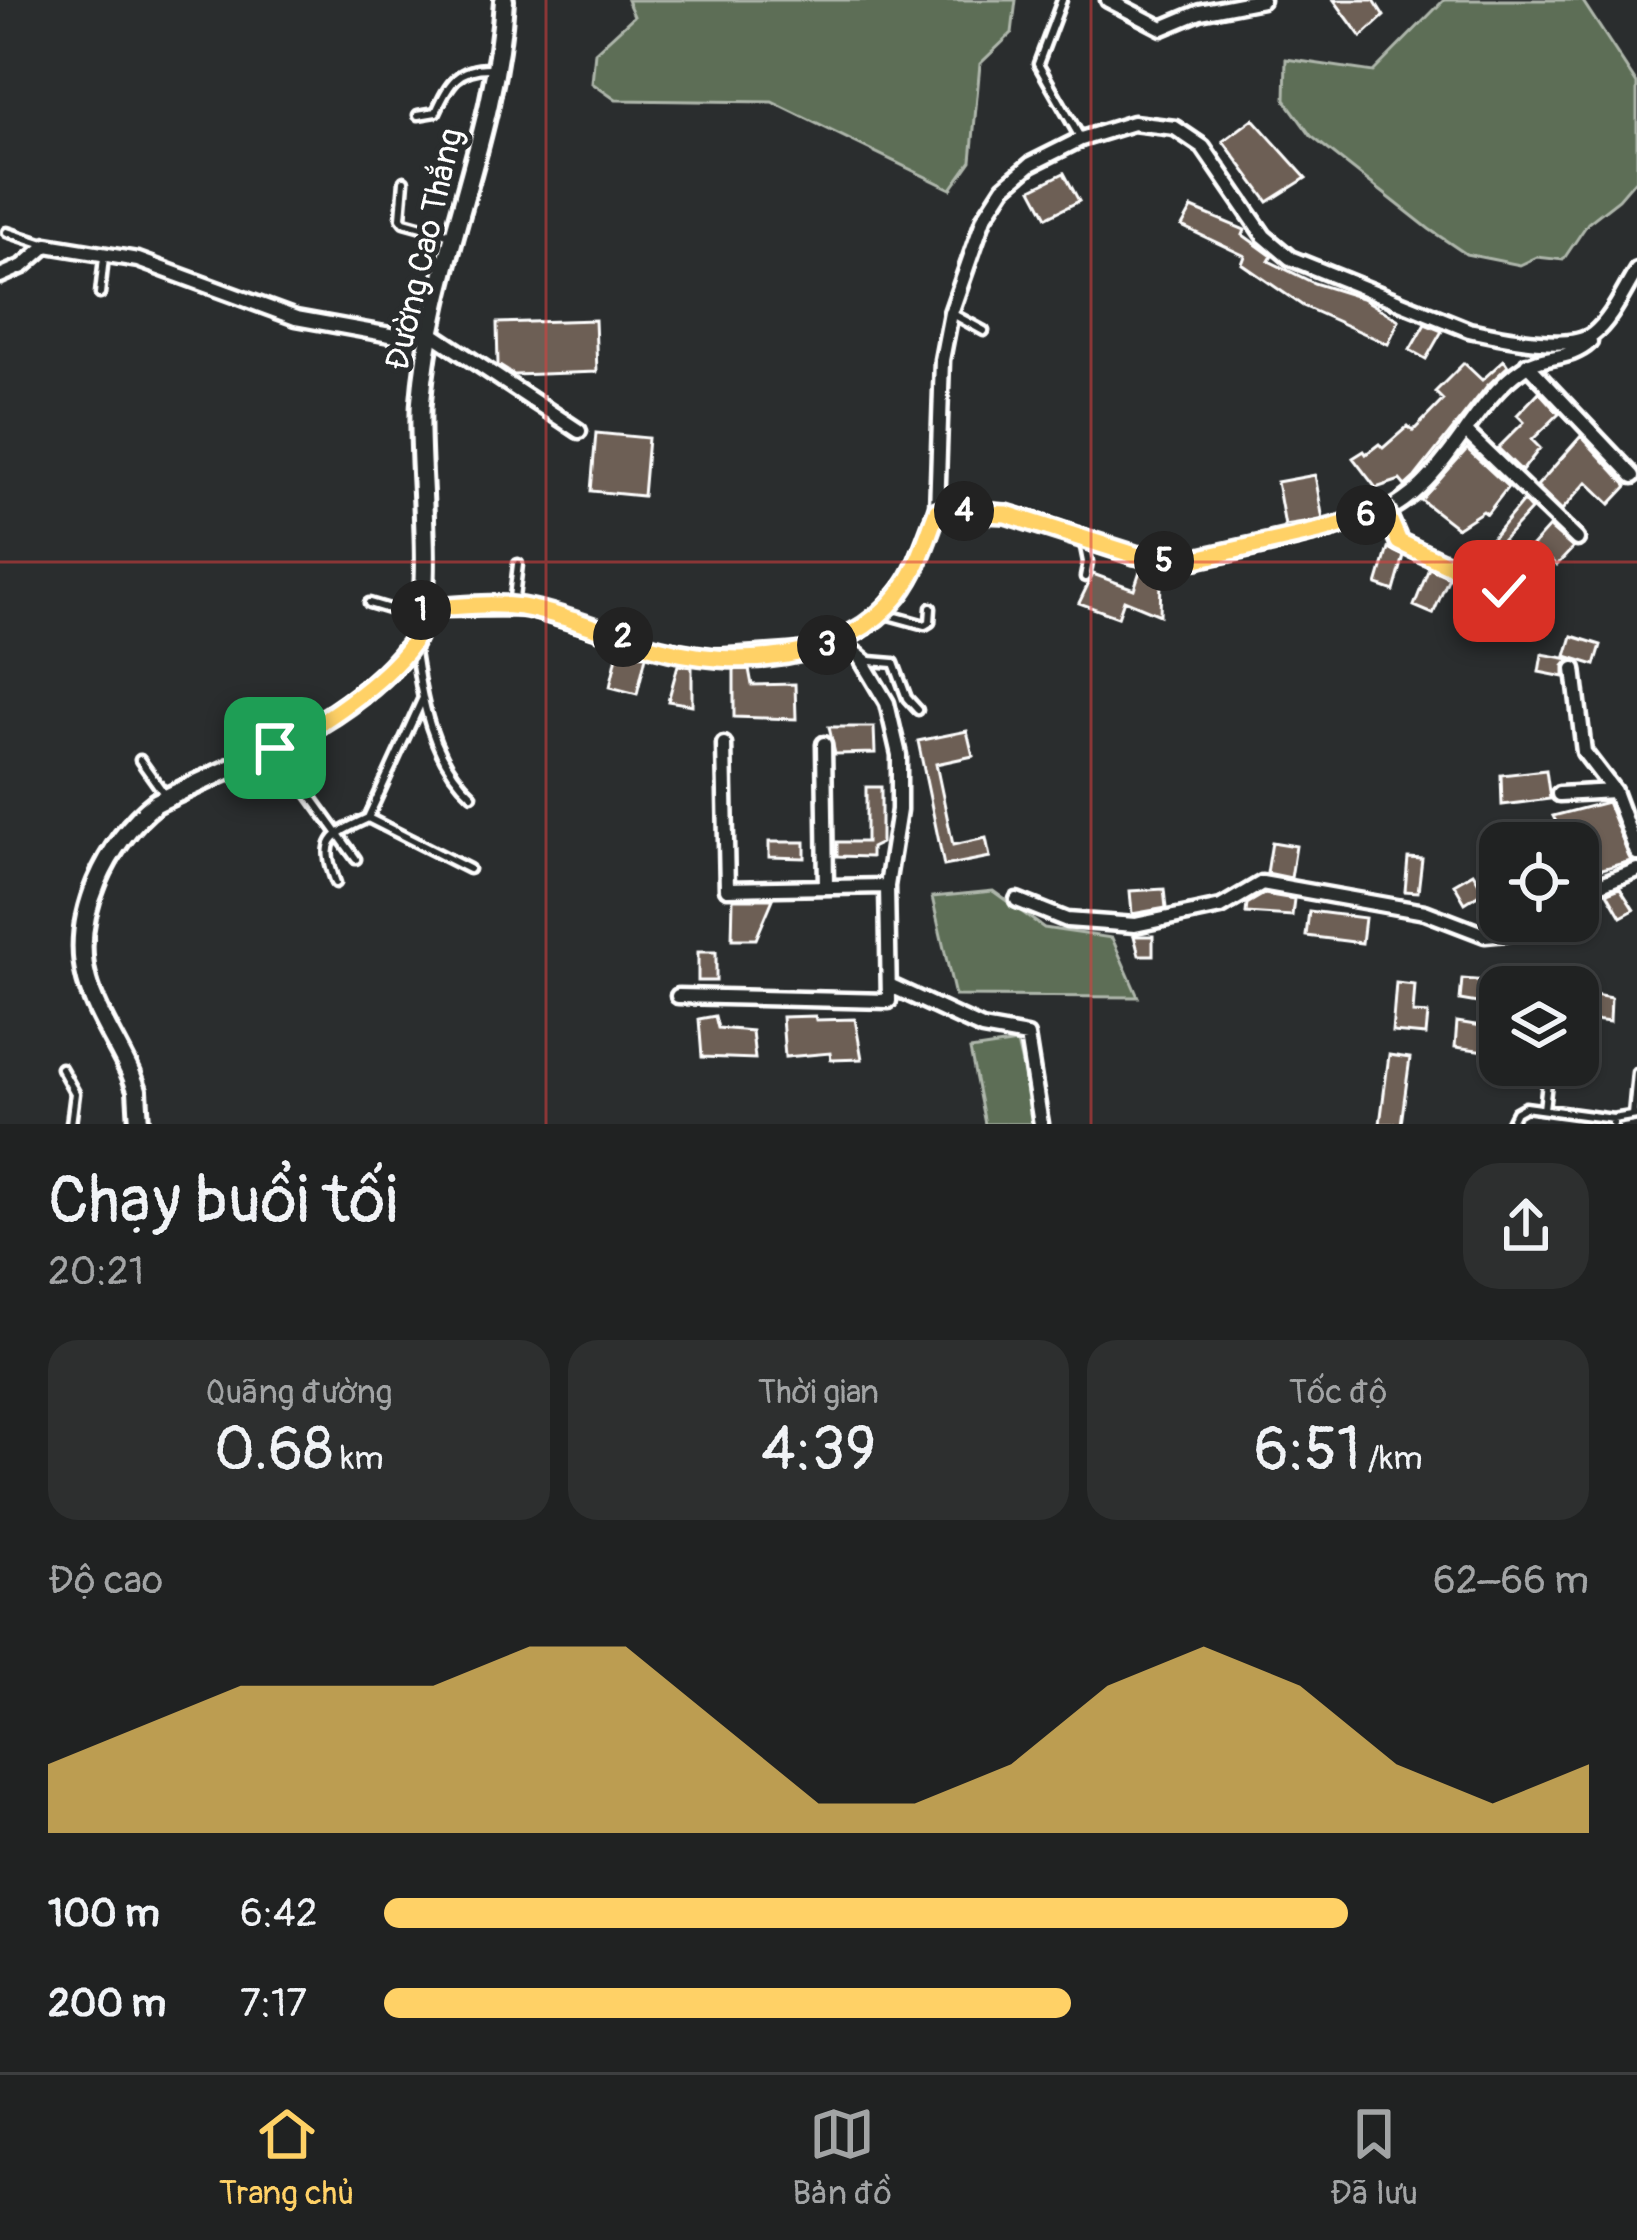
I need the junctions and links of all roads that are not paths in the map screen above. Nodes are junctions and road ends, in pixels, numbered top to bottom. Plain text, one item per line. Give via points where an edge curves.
1 (504, 0) edge
2 (1062, 0) edge
3 (1108, 0) edge
4 (1262, 0) edge
5 (496, 68) junction
6 (418, 116) dead end
7 (1081, 139) junction
8 (404, 181) dead end
9 (7, 232) dead end
10 (454, 236) junction
11 (47, 245) junction
12 (105, 254) junction
13 (1637, 270) edge
14 (0, 276) edge
15 (100, 294) dead end
16 (951, 314) junction
17 (985, 331) dead end
18 (431, 333) junction
19 (1593, 334) junction
20 (1527, 364) junction
21 (579, 431) dead end
22 (1467, 434) junction
23 (1633, 476) dead end
24 (937, 511) junction
25 (1386, 512) junction
26 (1085, 538) junction
27 (1577, 539) dead end
28 (518, 564) dead end
29 (1084, 577) dead end
30 (1504, 591) dead end
31 (369, 603) dead end
32 (514, 606) junction
33 (932, 608) dead end
34 (881, 613) junction
35 (420, 614) junction
36 (843, 639) junction
37 (413, 642) junction
38 (860, 656) junction
39 (1574, 668) dead end
40 (422, 700) junction
41 (918, 710) dead end
42 (824, 743) dead end
43 (724, 744) dead end
44 (275, 748) junction
45 (140, 760) dead end
46 (1614, 791) junction
47 (1559, 794) dead end
48 (472, 795) dead end
49 (167, 798) junction
50 (368, 818) junction
51 (337, 832) junction
52 (1637, 854) edge
53 (356, 859) dead end
54 (469, 869) dead end
55 (1637, 870) edge
56 (336, 884) dead end
57 (1599, 885) edge
58 (887, 886) junction
59 (826, 887) junction
60 (1017, 900) dead end
61 (1479, 933) edge
62 (889, 985) junction
63 (678, 996) dead end
64 (61, 1068) dead end
65 (1636, 1072) edge
66 (1547, 1086) edge
67 (1544, 1109) junction
68 (1635, 1115) edge
69 (1613, 1121) edge
70 (71, 1124) edge
71 (139, 1124) edge
72 (1041, 1124) edge
73 (1510, 1124) edge

1 - 5 street, Đường Cao Thắng
2 - 7 lane via 1038,64
3 - 4 street via 1162,28
5 - 6 lane via 464,71 436,112
5 - 10 street, Đường Cao Thắng
7 - 16 street via 1031,164 994,201
7 - 19 street via 1133,123 1174,128 1203,147 1264,236 1301,264 1483,333 1568,344
8 - 10 lane via 404,223
9 - 11 lane
10 - 18 street, Đường Cao Thắng
11 - 12 street
11 - 14 street
12 - 15 lane
12 - 18 street via 296,318 396,336
13 - 19 street
16 - 17 lane
16 - 24 street via 939,387
18 - 21 street
18 - 35 street, Đường Cao Thắng via 421,398
19 - 20 street via 1570,356
20 - 22 street
20 - 23 street
22 - 25 street
22 - 27 street
24 - 26 street via 1006,514
24 - 34 street via 910,578
25 - 26 street via 1179,561
25 - 30 street via 1399,542
26 - 29 lane
28 - 32 lane
31 - 35 lane
32 - 35 street
32 - 36 street via 716,657 776,656
33 - 34 lane via 925,625
34 - 36 street
35 - 37 street, Đường Cao Thắng
36 - 38 lane
37 - 40 lane
37 - 44 street via 344,706
38 - 41 lane via 894,663
38 - 58 street via 887,703 899,755
39 - 46 street via 1584,752
40 - 48 lane via 451,773
40 - 50 lane
42 - 59 street
43 - 59 street via 727,889
44 - 49 street
44 - 51 lane
45 - 49 lane
46 - 47 street
46 - 52 street
49 - 71 street via 137,818 110,856 82,942 97,1007 137,1090
50 - 51 lane
50 - 54 lane
51 - 53 lane
51 - 56 lane via 327,850
55 - 57 street
58 - 59 street
58 - 62 street
60 - 61 street via 1067,920 1136,925 1221,907 1262,883 1425,911
62 - 63 street via 889,1001
62 - 72 street via 982,1028 1028,1036
64 - 70 lane via 75,1093
65 - 68 lane
66 - 67 lane
67 - 69 lane
67 - 73 lane via 1520,1108
68 - 69 lane

